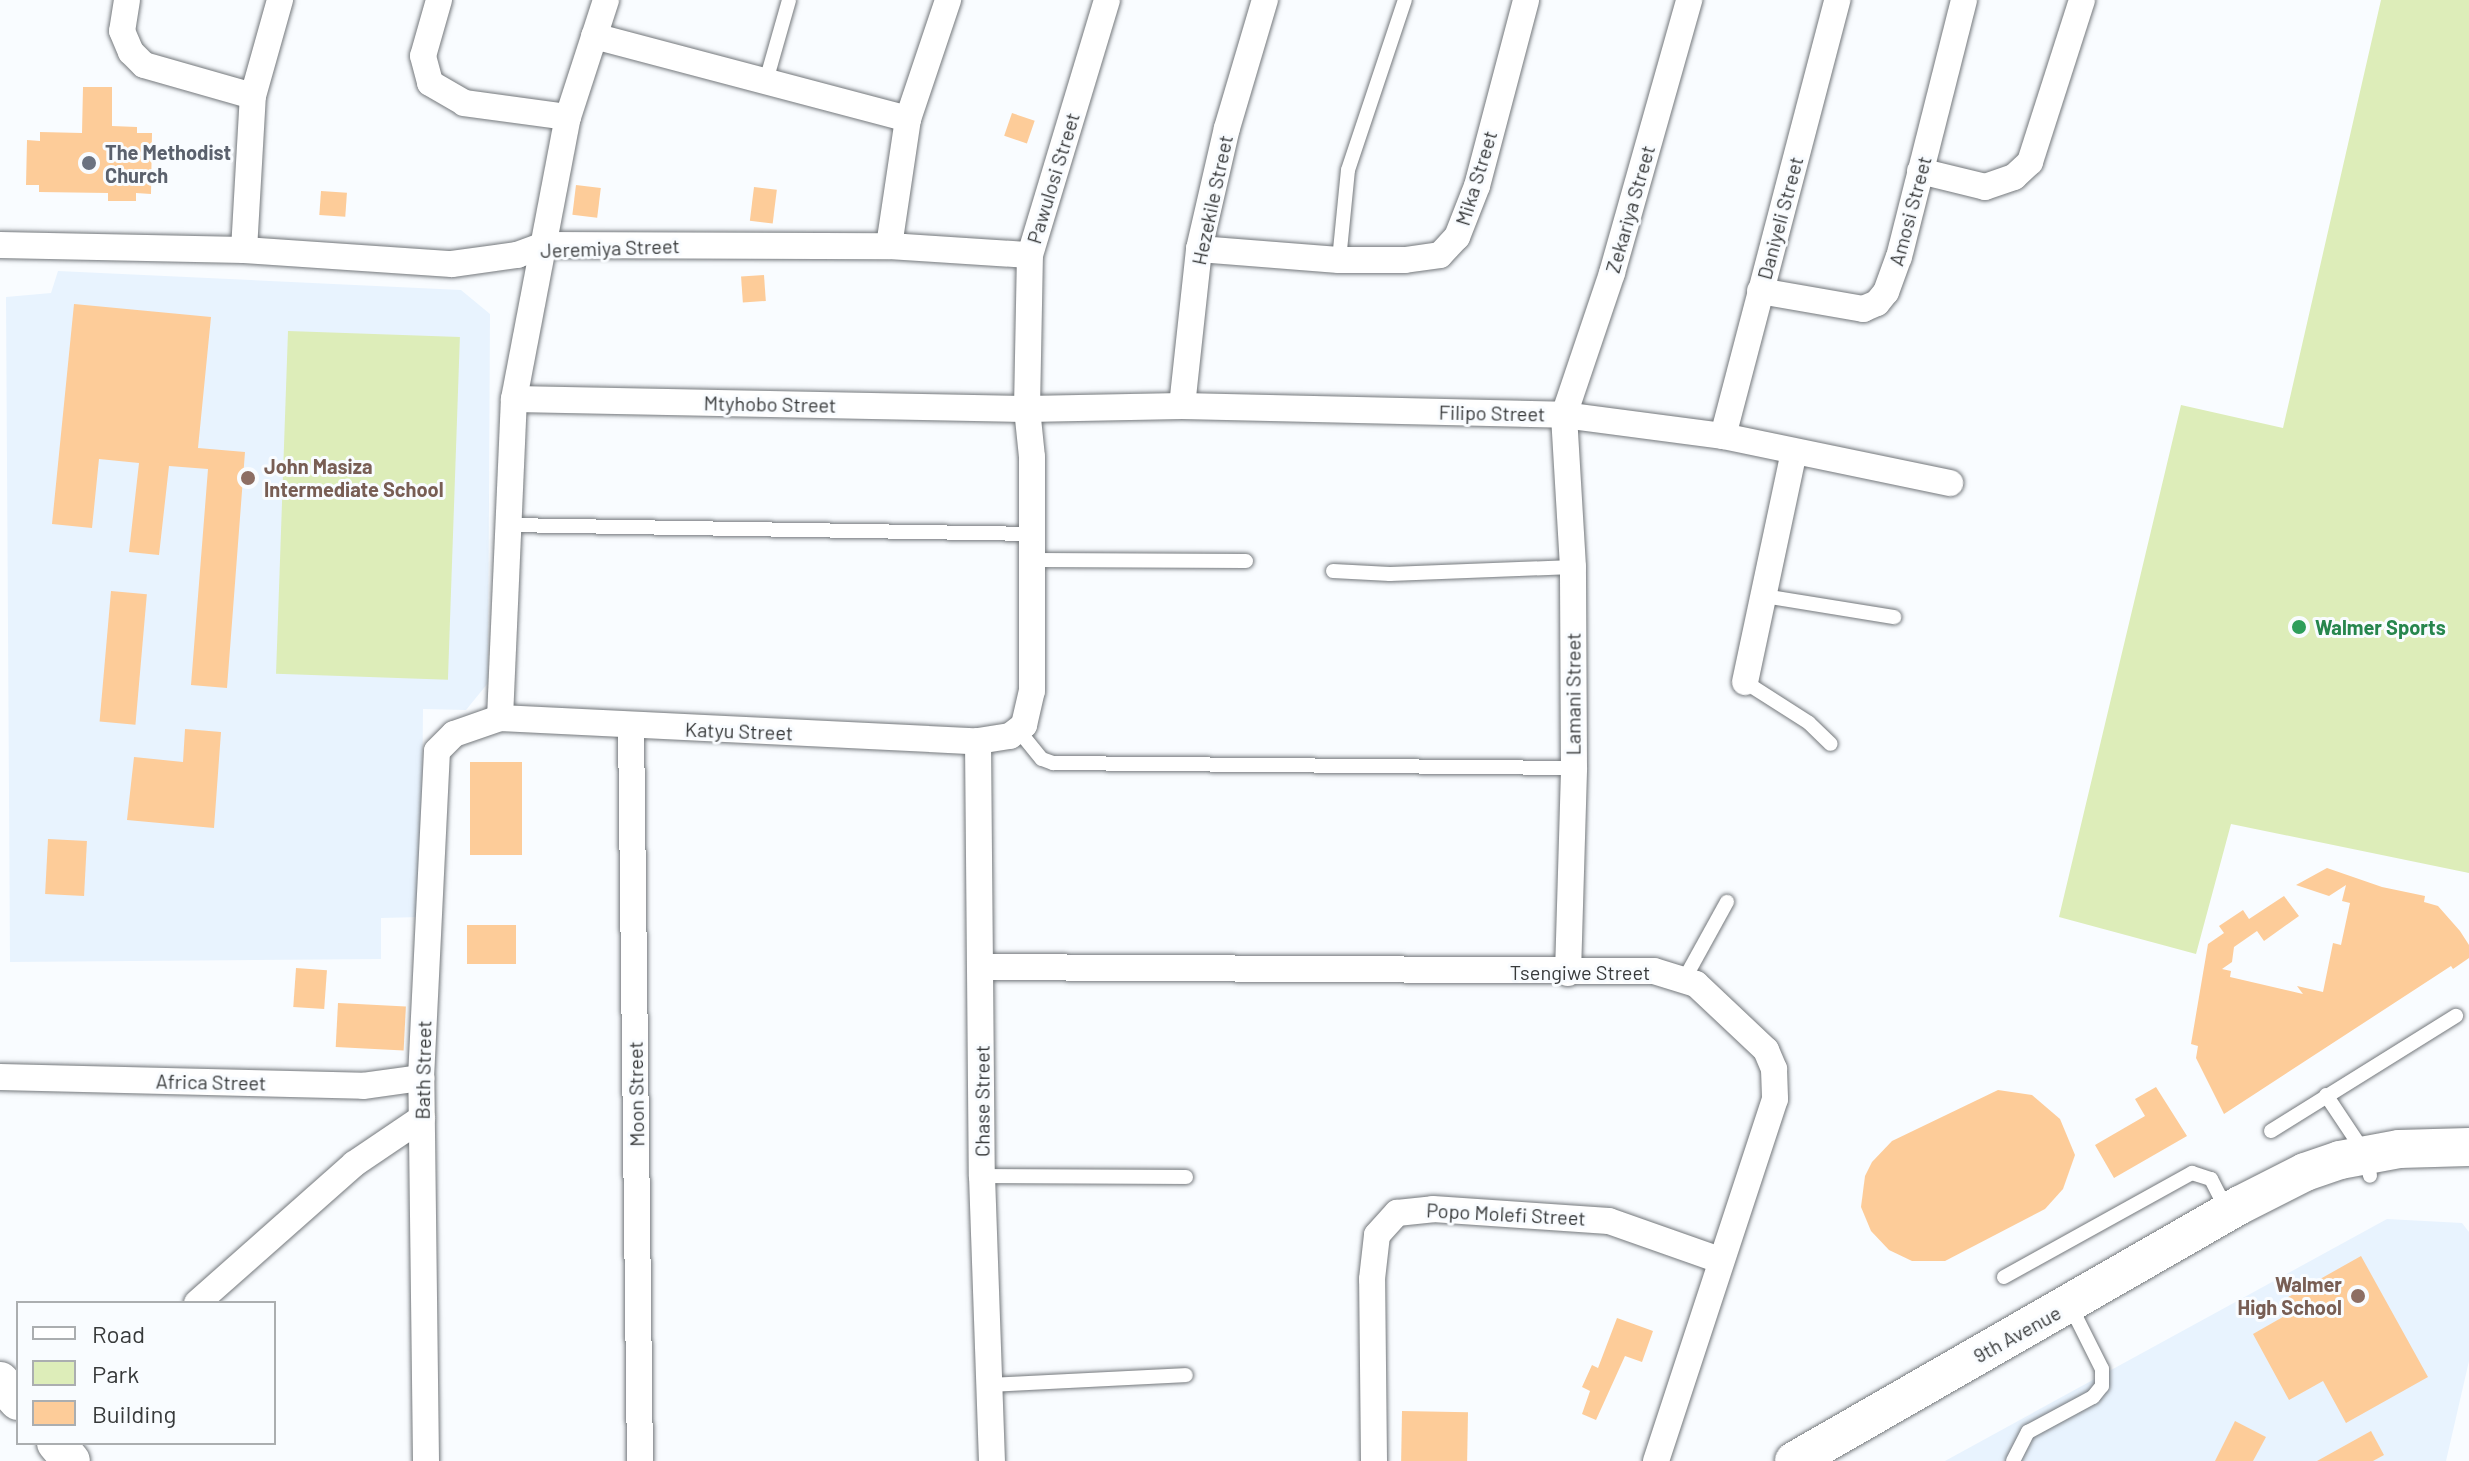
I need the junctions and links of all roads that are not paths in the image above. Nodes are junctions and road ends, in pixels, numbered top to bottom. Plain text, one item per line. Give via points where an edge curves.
1 (127, 0) edge
2 (280, 0) edge
3 (439, 0) edge
4 (606, 0) edge
5 (789, 0) edge
6 (948, 0) edge
7 (1107, 0) edge
8 (1265, 0) edge
9 (1405, 0) edge
10 (1526, 0) edge
11 (1689, 0) edge
12 (1837, 0) edge
13 (1964, 0) edge
14 (2082, 0) edge
15 (594, 36) junction
16 (766, 81) junction
17 (253, 96) junction
18 (568, 117) junction
19 (908, 119) junction
20 (1920, 171) junction
21 (0, 245) edge
22 (544, 245) junction
23 (889, 246) junction
24 (1199, 249) junction
25 (244, 250) junction
26 (1030, 255) junction
27 (1339, 260) junction
28 (1760, 291) junction
29 (514, 399) junction
30 (1182, 406) junction
31 (1027, 409) junction
32 (1564, 415) junction
33 (1723, 436) junction
34 (1794, 452) junction
35 (1950, 483) dead end
36 (508, 525) junction
37 (1033, 534) junction
38 (1034, 560) junction
39 (1246, 561) dead end
40 (1573, 567) junction
41 (1333, 571) dead end
42 (1764, 596) junction
43 (1894, 617) dead end
44 (1745, 682) joint
45 (500, 718) junction
46 (631, 726) junction
47 (1019, 731) junction
48 (978, 741) junction
49 (1831, 744) dead end
50 (1574, 768) junction
51 (1727, 902) dead end
52 (982, 967) junction
53 (1568, 973) junction
54 (1685, 978) junction
55 (2456, 1016) dead end
56 (0, 1077) edge
57 (421, 1078) junction
58 (2326, 1095) junction
59 (422, 1118) junction
60 (2271, 1131) dead end
61 (2469, 1147) edge
62 (2368, 1166) junction
63 (2469, 1172) edge
64 (982, 1176) junction
65 (1186, 1177) dead end
66 (2234, 1209) junction
67 (1720, 1260) junction
68 (2004, 1277) dead end
69 (199, 1301) edge
70 (2070, 1304) junction
71 (1186, 1375) dead end
72 (0, 1381) edge
73 (991, 1385) junction
74 (16, 1399) edge
75 (58, 1445) edge
76 (71, 1461) edge
77 (426, 1461) edge
78 (640, 1461) edge
79 (992, 1461) edge
80 (1374, 1461) edge
81 (1656, 1461) edge
82 (1794, 1461) edge
83 (2013, 1461) edge

1 - 17 street via 122,31 144,65
2 - 17 street
3 - 18 street via 423,56 430,83 464,103
4 - 15 street
5 - 16 lane
6 - 19 street
7 - 26 street, Pawulosi Street
8 - 24 street, Hezekile Street
9 - 27 lane via 1348,170
10 - 27 street, Mika Street via 1477,186 1457,237 1440,255 1430,257
11 - 32 street, Zekariya Street via 1612,273
12 - 28 street, Daniyeli Street
13 - 20 street, Amosi Street
14 - 20 street via 2030,162 2014,177 1985,187
15 - 16 street
15 - 18 street
16 - 19 street
17 - 25 street
18 - 22 street
19 - 23 street
20 - 28 street, Amosi Street via 1899,257 1877,303 1863,309
21 - 25 street, Jeremiya Street
22 - 23 street, Jeremiya Street
22 - 25 street, Jeremiya Street via 517,255 452,264
22 - 29 street
23 - 26 street, Jeremiya Street
24 - 27 street, Mika Street
24 - 30 street, Hezekile Street
26 - 31 street, Pawulosi Street
28 - 33 street, Daniyeli Street
29 - 31 street, Mtyhobo Street
29 - 36 street
30 - 31 street, Filipo Street
30 - 32 street, Filipo Street
31 - 37 street, Pawulosi Street
32 - 33 street, Filipo Street
32 - 40 street, Lamani Street
33 - 34 street, Filipo Street
34 - 35 street, Filipo Street
34 - 42 street
36 - 37 lane
36 - 45 street
37 - 38 street, Pawulosi Street
38 - 39 lane
38 - 47 street, Pawulosi Street via 1032,691 1029,715
40 - 41 lane
40 - 50 street, Lamani Street
42 - 43 lane
42 - 44 street
44 - 49 lane via 1809,723
45 - 46 street, Katyu Street
45 - 57 street, Bath Street via 454,734 437,751
46 - 48 street, Katyu Street
46 - 78 street, Moon Street
47 - 48 street, Katyu Street
47 - 50 lane via 1042,759 1053,763
48 - 52 street, Chase Street
50 - 53 street, Lamani Street
51 - 54 lane
52 - 53 street, Tsengiwe Street
52 - 64 street, Chase Street
53 - 54 street, Tsengiwe Street via 1654,971
54 - 67 street, Tsengiwe Street via 1757,1038 1774,1069 1775,1099
55 - 58 lane
56 - 57 street, Africa Street via 363,1086
57 - 59 street, Bath Street
58 - 60 lane
58 - 62 lane
59 - 69 street via 354,1164
59 - 77 street, Bath Street
61 - 62 street, 9th Avenue via 2399,1149
62 - 63 street, 9th Avenue
62 - 66 street, 9th Avenue
64 - 65 lane
64 - 73 street, Chase Street
66 - 68 lane via 2211,1179 2192,1173
66 - 70 street, 9th Avenue
67 - 80 street, Popo Molefi Street via 1585,1217 1433,1209 1397,1213 1377,1235 1372,1279
67 - 81 street, Tsengiwe Street
70 - 82 street, 9th Avenue
70 - 83 lane via 2102,1369 2102,1386 2093,1397 2028,1432
71 - 73 lane
72 - 74 street
73 - 79 street, Chase Street
75 - 76 street

